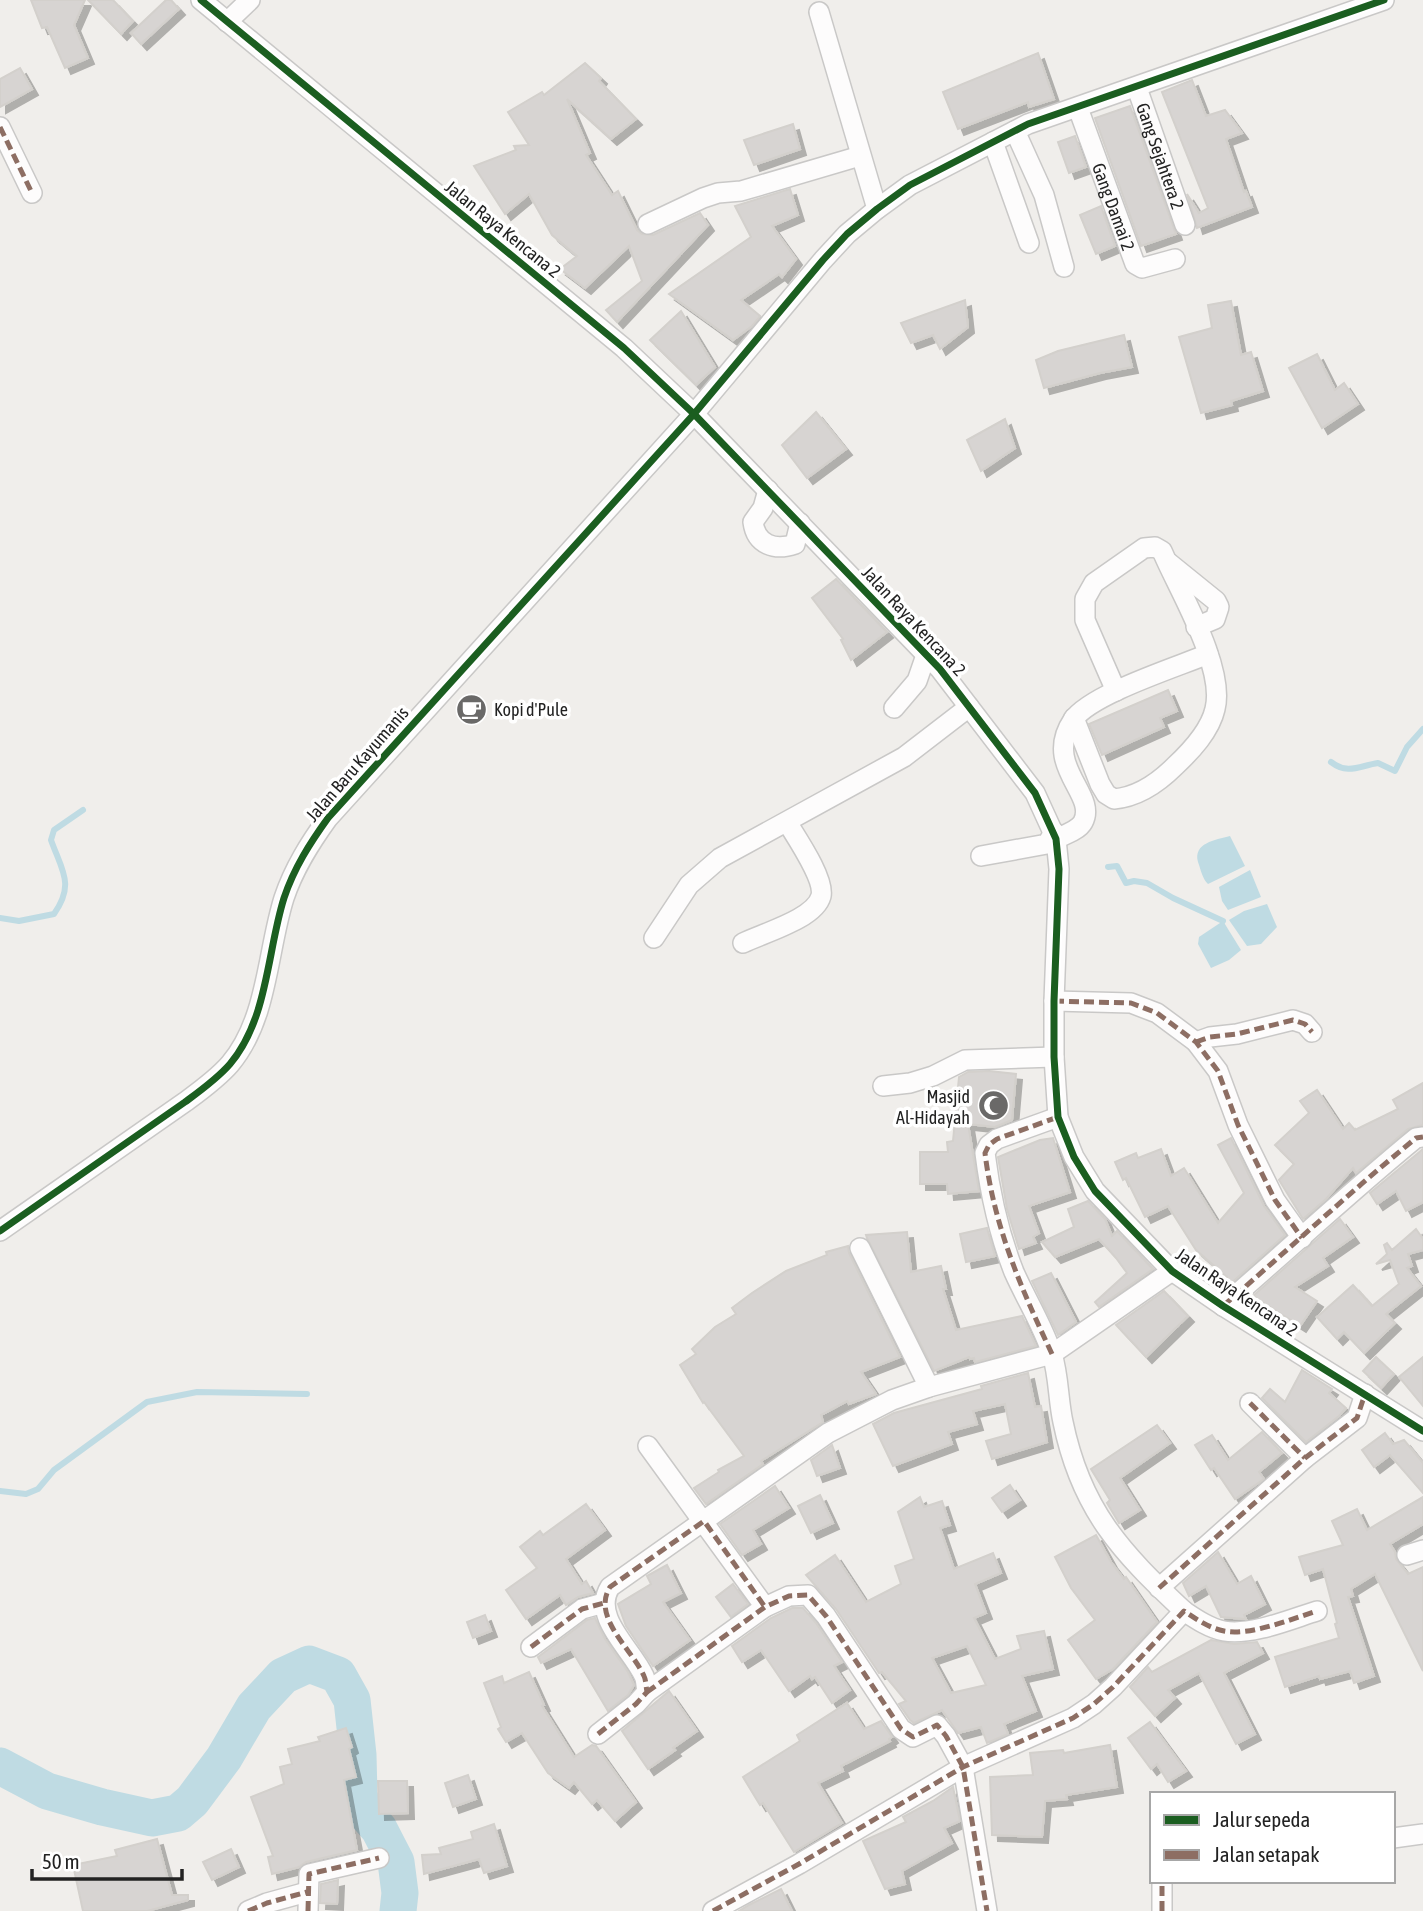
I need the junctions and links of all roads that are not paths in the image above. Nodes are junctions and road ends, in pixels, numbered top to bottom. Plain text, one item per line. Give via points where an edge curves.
1 (201, 0) edge
2 (250, 0) edge
3 (1384, 0) edge
4 (819, 12) dead end
5 (226, 22) junction
6 (1137, 88) junction
7 (1078, 108) junction
8 (0, 127) edge
9 (1015, 131) junction
10 (993, 142) junction
11 (860, 156) junction
12 (32, 193) dead end
13 (877, 209) junction
14 (648, 224) dead end
15 (1185, 225) dead end
16 (1029, 243) dead end
17 (1175, 259) dead end
18 (1064, 267) dead end
19 (694, 414) junction
20 (768, 490) junction
21 (800, 523) junction
22 (1167, 562) junction
23 (1196, 627) junction
24 (926, 654) junction
25 (1208, 654) junction
26 (1116, 691) junction
27 (970, 707) junction
28 (894, 708) dead end
29 (1074, 718) junction
30 (787, 822) junction
31 (1055, 836) junction
32 (981, 856) dead end
33 (654, 938) dead end
34 (743, 943) dead end
35 (1054, 1001) junction
36 (1312, 1031) dead end
37 (1196, 1042) junction
38 (1054, 1057) junction
39 (883, 1086) dead end
40 (1058, 1117) junction
41 (1423, 1137) edge
42 (0, 1231) edge
43 (1302, 1238) junction
44 (860, 1248) dead end
45 (1171, 1271) junction
46 (1223, 1306) junction
47 (1052, 1354) junction
48 (929, 1387) junction
49 (1365, 1394) junction
50 (1250, 1403) dead end
51 (1418, 1420) edge
52 (648, 1446) dead end
53 (1305, 1458) junction
54 (704, 1521) junction
55 (1159, 1588) junction
56 (604, 1603) junction
57 (765, 1606) junction
58 (1184, 1611) junction
59 (1317, 1611) dead end
60 (531, 1647) dead end
61 (647, 1692) junction
62 (598, 1734) dead end
63 (963, 1767) junction
64 (1423, 1834) edge
65 (1395, 1838) edge
66 (379, 1857) dead end
67 (1162, 1883) edge
68 (308, 1902) edge
69 (248, 1911) edge
70 (713, 1911) edge
71 (987, 1911) edge
72 (1162, 1911) edge

1 - 5 street, Jalan Raya Kencana 2
2 - 5 street
3 - 6 street, Jalan Baru Kayumanis
4 - 11 street
5 - 19 street, Jalan Raya Kencana 2 via 624,348
6 - 7 street, Jalan Baru Kayumanis
6 - 15 street, Gang Sejahtera 2
7 - 9 street, Jalan Baru Kayumanis
7 - 17 street, Gang Damai 2 via 1135,264 1142,268
8 - 12 street
9 - 10 street, Jalan Baru Kayumanis
9 - 18 street via 1044,195
10 - 13 street, Jalan Baru Kayumanis via 910,185
10 - 16 street
11 - 13 street
11 - 14 street via 741,191 718,193
13 - 19 street, Jalan Baru Kayumanis via 822,260
19 - 20 street, Jalan Raya Kencana 2
19 - 42 street, Jalan Baru Kayumanis via 328,818 307,847 284,899 254,1021 230,1064 185,1102
20 - 21 street, Jalan Raya Kencana 2
20 - 21 street via 753,522 760,538 777,549 795,544
21 - 24 street, Jalan Raya Kencana 2
22 - 23 street
22 - 23 street via 1219,607 1215,619
22 - 26 street via 1162,551 1144,548 1087,592 1085,620
23 - 25 street
24 - 27 street, Jalan Raya Kencana 2
24 - 28 street via 917,681
25 - 26 street
25 - 29 street via 1217,697 1206,730 1167,774 1136,793 1114,799 1106,794
26 - 29 street
27 - 30 street via 904,757
27 - 31 street, Jalan Raya Kencana 2 via 1025,779
29 - 31 street via 1062,751 1085,815 1080,825
30 - 33 street via 720,858 689,885
30 - 34 street via 814,870 821,896 802,917
31 - 32 street via 1047,844
31 - 35 street, Jalan Raya Kencana 2 via 1059,869
35 - 37 street via 1131,1003 1157,1013
35 - 38 street, Jalan Raya Kencana 2
36 - 37 street via 1293,1020
37 - 43 street via 1218,1071 1238,1125 1275,1200
38 - 39 street via 965,1060 933,1076
38 - 40 street, Jalan Raya Kencana 2
40 - 45 street, Jalan Raya Kencana 2 via 1074,1157 1095,1191
40 - 47 street via 996,1139 985,1153 1003,1239
41 - 43 street via 1360,1184
43 - 46 street
44 - 48 street
45 - 46 street, Jalan Raya Kencana 2
45 - 47 street
46 - 49 street, Jalan Raya Kencana 2
47 - 48 street
47 - 55 street via 1063,1423 1087,1498 1124,1553
48 - 54 street via 892,1400 828,1433
49 - 51 street, Jalan Raya Kencana 2
49 - 53 street via 1357,1418
50 - 53 street
52 - 54 street
53 - 55 street
54 - 56 street via 610,1587
54 - 57 street
55 - 58 street
56 - 60 street via 582,1609
56 - 61 street via 609,1620 645,1677
57 - 61 street
57 - 63 street via 789,1596 808,1595 901,1729 913,1737 939,1725
58 - 59 street via 1208,1626 1244,1632
58 - 63 street via 1094,1704 1051,1729
61 - 62 street
63 - 70 street
63 - 71 street
64 - 65 street
66 - 68 street via 312,1873 308,1876
67 - 72 street
68 - 69 street via 267,1903

